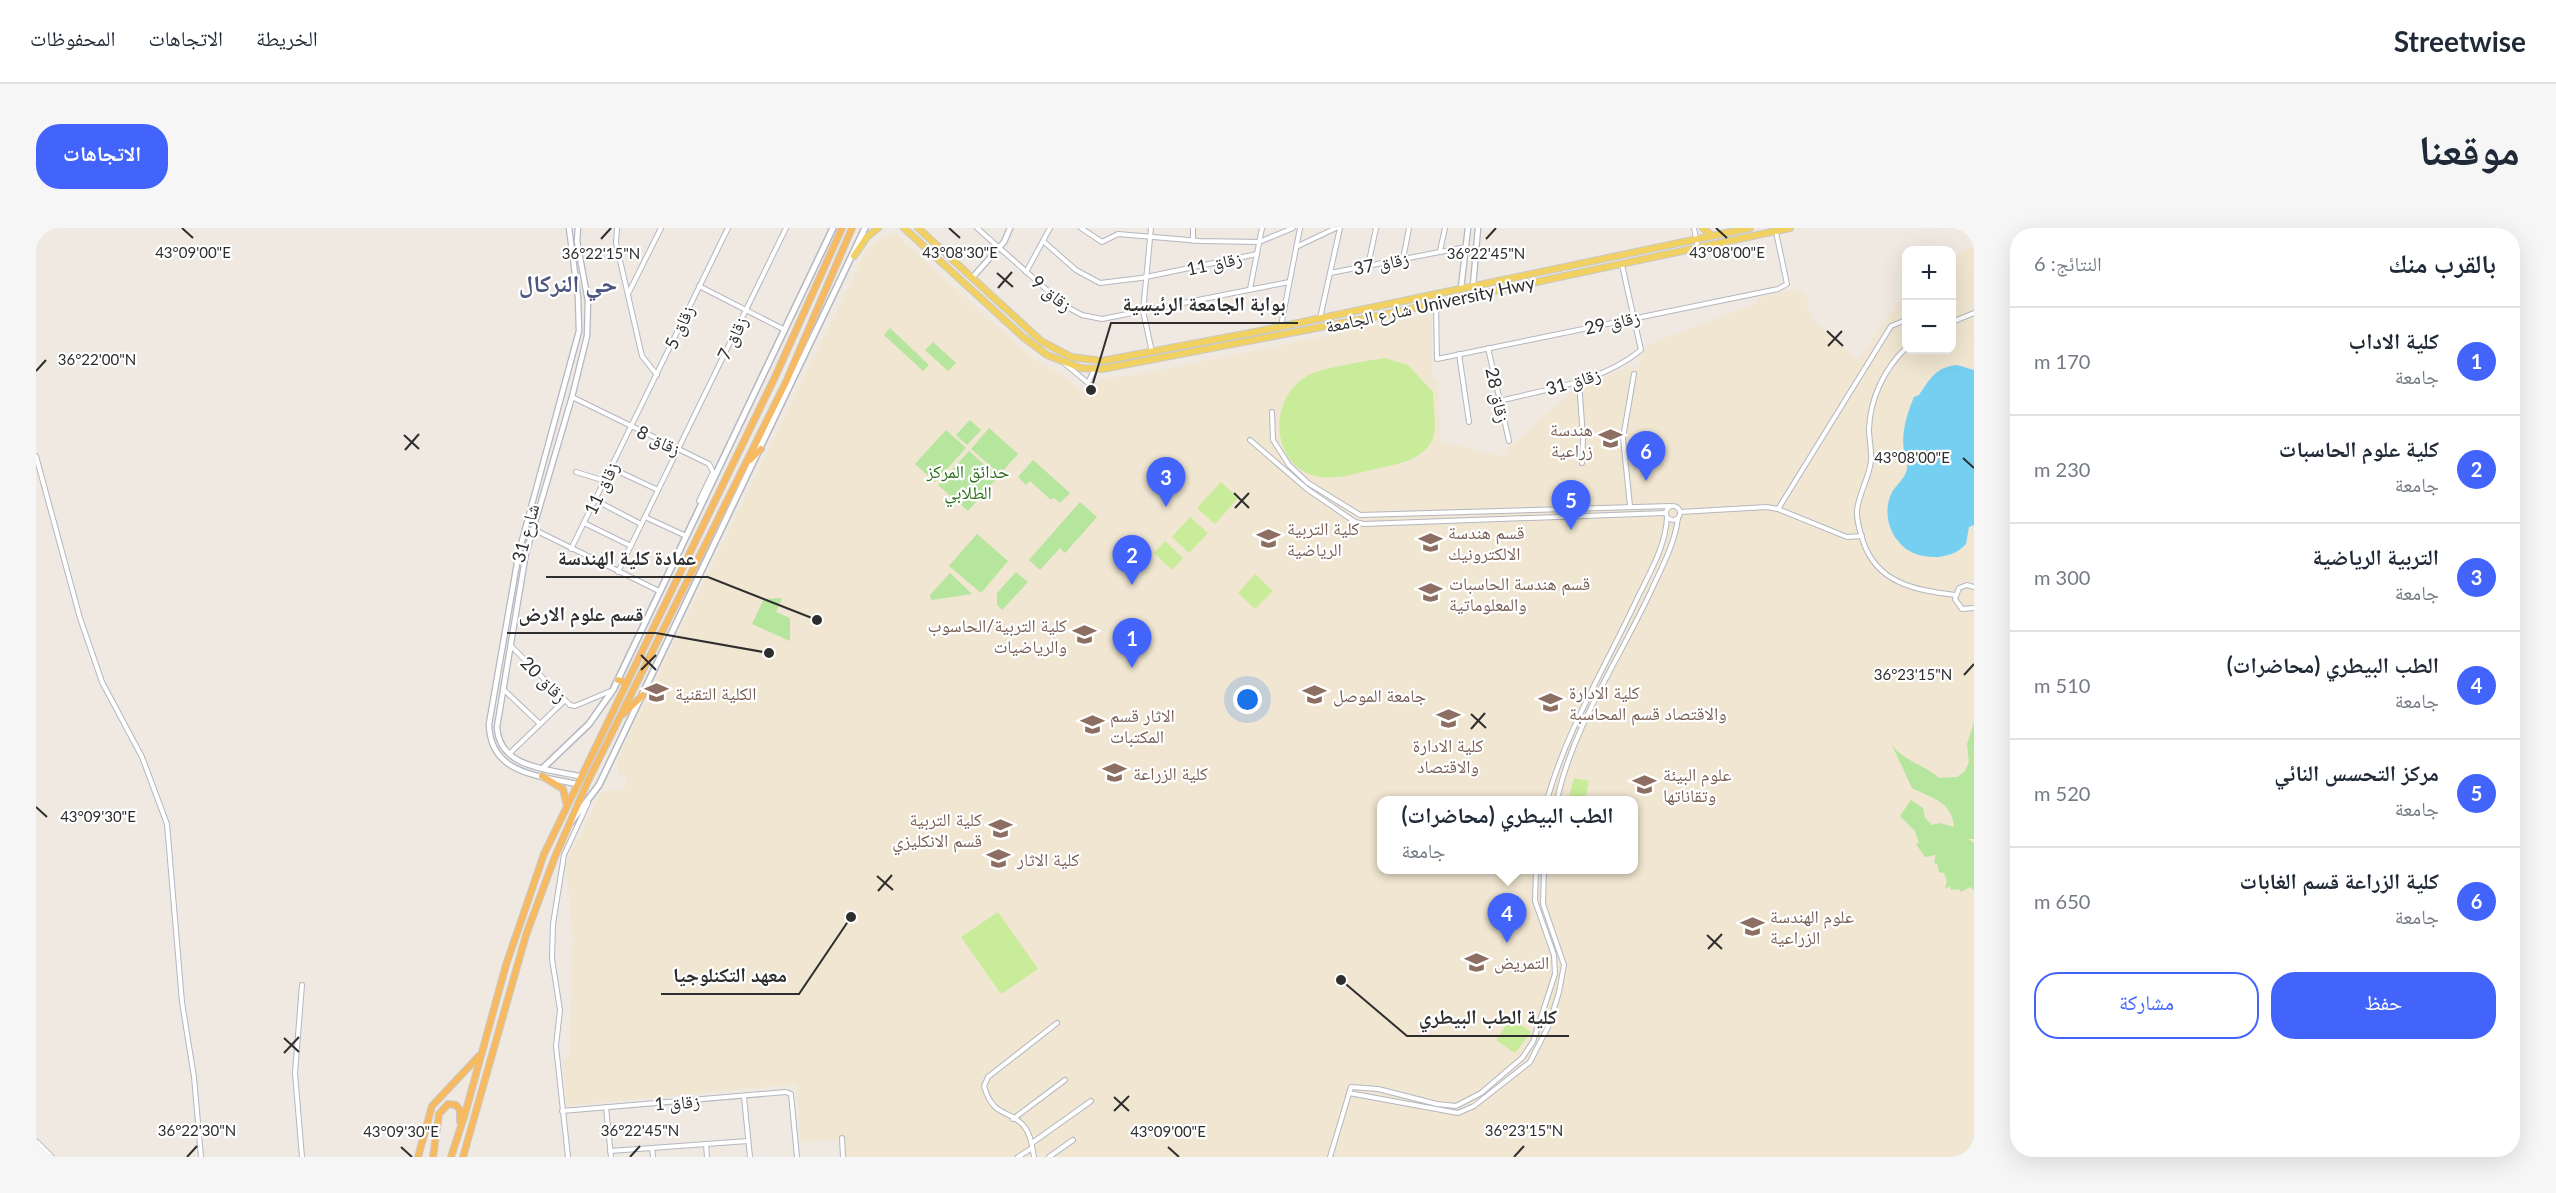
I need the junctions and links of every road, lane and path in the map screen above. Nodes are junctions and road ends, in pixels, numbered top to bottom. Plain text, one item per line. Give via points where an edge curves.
1 (569, 228) edge
2 (578, 228) edge
3 (617, 228) edge
4 (662, 228) edge
5 (728, 228) edge
6 (786, 228) edge
7 (833, 228) edge
8 (842, 228) edge
9 (852, 228) edge
10 (865, 228) edge
11 (878, 228) edge
12 (903, 228) edge
13 (918, 228) edge
14 (977, 228) edge
15 (1011, 228) edge
16 (1050, 228) edge
17 (1081, 228) edge
18 (1151, 228) edge
19 (1193, 228) edge
20 (1262, 228) edge
21 (1293, 228) edge
22 (1300, 228) edge
23 (1338, 228) edge
24 (1376, 228) edge
25 (1409, 228) edge
26 (1446, 228) edge
27 (1468, 228) edge
28 (1478, 228) edge
29 (1694, 228) edge
30 (1703, 228) edge
31 (1750, 228) edge
32 (1790, 228) edge
33 (1776, 231) junction
34 (1712, 236) junction
35 (1150, 238) junction
36 (1696, 240) junction
37 (577, 241) junction
38 (1043, 241) junction
39 (1193, 241) junction
40 (569, 242) junction
41 (1259, 242) junction
42 (1297, 246) junction
43 (1466, 247) junction
44 (999, 248) junction
45 (1698, 249) junction
46 (1440, 251) junction
47 (1257, 254) junction
48 (854, 256) junction
49 (1403, 259) junction
50 (1622, 265) junction
51 (1368, 266) junction
52 (1026, 272) junction
53 (1330, 273) junction
54 (1147, 277) junction
55 (972, 278) junction
56 (1289, 282) junction
57 (698, 286) junction
58 (1473, 286) junction
59 (1461, 288) junction
60 (1250, 289) junction
61 (628, 294) junction
62 (1436, 303) junction
63 (745, 310) junction
64 (1143, 311) junction
65 (1974, 313) edge
66 (1320, 318) junction
67 (1634, 318) junction
68 (1956, 320) edge
69 (1902, 322) edge
70 (1281, 326) junction
71 (786, 330) junction
72 (1256, 332) junction
73 (1257, 340) junction
74 (1488, 348) junction
75 (1152, 352) junction
76 (1902, 353) edge
77 (1459, 354) junction
78 (1063, 363) junction
79 (1095, 369) junction
80 (1634, 374) dead end
81 (657, 375) junction
82 (1579, 381) junction
83 (572, 397) junction
84 (1500, 400) junction
85 (1272, 412) dead end
86 (1469, 422) dead end
87 (632, 426) junction
88 (555, 427) junction
89 (562, 430) junction
90 (1250, 440) dead end
91 (1509, 441) dead end
92 (731, 445) junction
93 (678, 449) junction
94 (740, 449) junction
95 (761, 449) junction
96 (36, 456) edge
97 (1582, 463) dead end
98 (745, 465) junction
99 (611, 468) junction
100 (576, 472) dead end
101 (605, 481) junction
102 (658, 490) junction
103 (595, 500) junction
104 (699, 501) dead end
105 (1630, 506) junction
106 (1670, 506) junction
107 (1778, 509) junction
108 (1680, 512) junction
109 (1666, 515) junction
110 (645, 517) junction
111 (1678, 518) junction
112 (584, 523) junction
113 (641, 524) junction
114 (533, 529) junction
115 (686, 536) junction
116 (1862, 536) junction
117 (631, 546) junction
118 (571, 549) junction
119 (618, 572) junction
120 (1974, 587) edge
121 (659, 591) junction
122 (1955, 595) junction
123 (1974, 608) edge
124 (510, 646) junction
125 (618, 680) junction
126 (627, 683) junction
127 (502, 688) junction
128 (613, 690) junction
129 (643, 695) junction
130 (564, 700) junction
131 (492, 701) junction
132 (501, 702) junction
133 (621, 716) junction
134 (540, 724) junction
135 (499, 742) junction
136 (490, 744) junction
137 (508, 754) junction
138 (534, 766) junction
139 (543, 768) junction
140 (532, 774) junction
141 (542, 776) junction
142 (579, 776) junction
143 (576, 784) junction
144 (1549, 796) edge
145 (1558, 796) edge
146 (589, 802) junction
147 (565, 806) junction
148 (570, 823) junction
149 (1536, 874) edge
150 (1544, 874) edge
151 (302, 985) dead end
152 (1057, 1023) dead end
153 (485, 1041) junction
154 (1527, 1051) junction
155 (1533, 1057) junction
156 (1065, 1080) dead end
157 (1349, 1093) junction
158 (744, 1097) junction
159 (1091, 1101) dead end
160 (606, 1107) junction
161 (562, 1111) junction
162 (1012, 1119) junction
163 (842, 1138) dead end
164 (1073, 1140) dead end
165 (36, 1141) edge
166 (456, 1141) junction
167 (748, 1141) junction
168 (706, 1144) junction
169 (1032, 1145) junction
170 (652, 1148) junction
171 (610, 1151) junction
172 (464, 1155) edge
173 (52, 1157) edge
174 (201, 1157) edge
175 (302, 1157) edge
176 (418, 1157) edge
177 (433, 1157) edge
178 (451, 1157) edge
179 (568, 1157) edge
180 (611, 1157) edge
181 (653, 1157) edge
182 (707, 1157) edge
183 (750, 1157) edge
184 (797, 1157) edge
185 (843, 1157) edge
186 (1018, 1157) edge
187 (1034, 1157) edge
188 (1049, 1157) edge
189 (1330, 1157) edge

1 - 40 street, شارع 31
2 - 37 street, شارع 31
3 - 61 street via 616,243
4 - 61 street
5 - 57 street, زقاق 5
6 - 63 street, زقاق 7
7 - 71 main road
8 - 94 highway
9 - 98 highway via 786,382
10 - 48 main road
11 - 48 main road
12 - 78 main road, شارع الجامعة University Hwy via 1023,337
13 - 55 main road, شارع الجامعة University Hwy
14 - 44 street, زقاق 9
15 - 44 street
16 - 38 street
17 - 35 street via 1102,242 1118,234
18 - 35 street
19 - 39 street
20 - 41 street
21 - 41 street
22 - 42 street
23 - 42 street
23 - 53 street
24 - 51 street
25 - 49 street
26 - 46 street
27 - 43 street
28 - 58 street
29 - 36 street
30 - 34 main road
31 - 34 main road, شارع الجامعة University Hwy
32 - 33 main road, شارع الجامعة University Hwy
33 - 45 main road, شارع الجامعة University Hwy
33 - 67 street, زقاق 29 via 1787,284
34 - 36 main road, شارع الجامعة University Hwy
35 - 39 street
35 - 54 street
36 - 45 street
36 - 58 main road, شارع الجامعة University Hwy
37 - 40 street
37 - 83 street, شارع 31 via 589,314
38 - 52 street
38 - 54 street, زقاق 11 via 1076,270 1098,283
39 - 41 street
40 - 88 street, شارع 31 via 579,331
41 - 47 street
42 - 56 street
43 - 46 street, زقاق 37
43 - 59 street
44 - 52 street, زقاق 9
44 - 55 street
45 - 50 main road, شارع الجامعة University Hwy
46 - 49 street, زقاق 37
47 - 54 street, زقاق 11
47 - 60 street
48 - 95 main road
49 - 51 street, زقاق 37
50 - 62 main road, شارع الجامعة University Hwy
50 - 67 street
51 - 53 street, زقاق 37
52 - 64 street, زقاق 9 via 1056,299 1082,315 1102,319
53 - 66 street
54 - 64 street
55 - 75 main road, شارع الجامعة University Hwy via 1027,330 1067,356 1112,360
56 - 60 street, زقاق 9
56 - 70 street
57 - 63 street
57 - 81 street, زقاق 5
58 - 59 main road, شارع الجامعة University Hwy
59 - 66 main road, شارع الجامعة University Hwy
60 - 64 street, زقاق 9
61 - 81 street via 642,356
62 - 73 main road, شارع الجامعة University Hwy
62 - 77 street, زقاق 29 via 1437,359
63 - 71 street
63 - 93 street, زقاق 7
64 - 75 street
65 - 68 street
66 - 70 main road, شارع الجامعة University Hwy
67 - 74 street, زقاق 29
67 - 82 street, زقاق 31 via 1641,350 1621,366
69 - 107 street via 1891,326
70 - 72 main road, شارع الجامعة University Hwy
71 - 92 main road
72 - 73 main road
72 - 75 main road, شارع الجامعة University Hwy
73 - 79 main road, شارع الجامعة University Hwy
74 - 77 street, زقاق 29
74 - 84 street, زقاق 28
76 - 116 street via 1885,375 1873,402 1869,429 1871,460 1857,512
77 - 86 street
78 - 79 main road, شارع الجامعة University Hwy
78 - 79 street via 1089,383
80 - 105 street via 1623,438
81 - 87 street, زقاق 5
82 - 84 street, زقاق 31
82 - 97 street
83 - 87 street, زقاق 8
83 - 89 street, شارع 31
84 - 91 street, زقاق 28
85 - 105 street via 1273,440 1289,465 1308,483 1356,514
87 - 93 street, زقاق 8
87 - 99 street, زقاق 11
88 - 89 street
88 - 131 street, شارع 31 via 519,552
89 - 114 street, شارع 31
90 - 109 street via 1307,489 1355,522 1364,524
92 - 94 highway
92 - 115 main road
93 - 102 street
93 - 104 street, زقاق 8 via 713,469
94 - 126 highway
95 - 98 highway
95 - 129 main road
96 - 174 street via 80,618 99,671 142,758 167,824 182,1002
98 - 133 highway
99 - 101 street, زقاق 11
99 - 102 street
100 - 101 street
101 - 103 street, زقاق 11
102 - 110 street
103 - 112 street, زقاق 11
103 - 113 street
105 - 106 street
106 - 108 street via 1677,506
106 - 109 street
107 - 108 street
107 - 116 street via 1847,537
108 - 111 street
109 - 111 street
109 - 144 street via 1665,534 1652,567 1573,729
110 - 113 street
110 - 115 street
111 - 145 street via 1661,569 1573,747
112 - 117 street
112 - 118 street, زقاق 11
113 - 117 street
114 - 118 street
114 - 124 street, شارع 31
115 - 121 main road
116 - 122 street via 1877,567 1894,582
117 - 119 street
118 - 119 street
119 - 121 street
120 - 122 street via 1963,586
121 - 125 main road
122 - 123 street via 1958,606
124 - 127 street, شارع 31
124 - 130 street, زقاق 20
125 - 126 highway
125 - 128 main road
126 - 142 highway
127 - 132 street, شارع 31
127 - 134 street
128 - 130 street, زقاق 20 via 575,706
128 - 139 main road via 589,724
129 - 133 highway
129 - 146 main road
130 - 134 street
131 - 132 street
131 - 136 street, شارع 31
132 - 135 street, شارع 31
133 - 148 highway
134 - 137 street
135 - 136 street
135 - 137 street
136 - 140 street via 503,761
137 - 138 street
138 - 139 street
138 - 140 street
139 - 142 street
140 - 141 street
141 - 143 street
141 - 147 highway via 563,789
142 - 143 highway
143 - 147 highway
146 - 148 main road
146 - 161 street via 564,855 553,924
147 - 153 highway via 530,891
148 - 172 highway via 526,935
149 - 154 street via 1536,901 1554,955 1555,974 1541,1023
150 - 155 street via 1543,904 1561,951 1563,972 1549,1024
151 - 175 street via 296,1073
152 - 162 street via 988,1077 984,1086 987,1098
153 - 166 highway
153 - 176 highway via 474,1064 430,1110
154 - 155 street
154 - 157 street via 1488,1087 1456,1106 1378,1089 1351,1087
155 - 157 street via 1474,1106 1458,1113
156 - 162 street
157 - 189 street
158 - 160 street, زقاق 1
158 - 167 street
158 - 184 street, زقاق 1 via 791,1094
159 - 169 street
160 - 161 street, زقاق 1
160 - 171 street
161 - 179 street
162 - 169 street via 1023,1125
163 - 185 street
164 - 188 street
165 - 173 street
166 - 177 highway via 460,1110 448,1104 439,1114
166 - 178 highway
167 - 168 street
167 - 183 street
168 - 170 street
168 - 182 street
169 - 186 street
169 - 187 street
170 - 171 street
170 - 181 street
171 - 180 street

